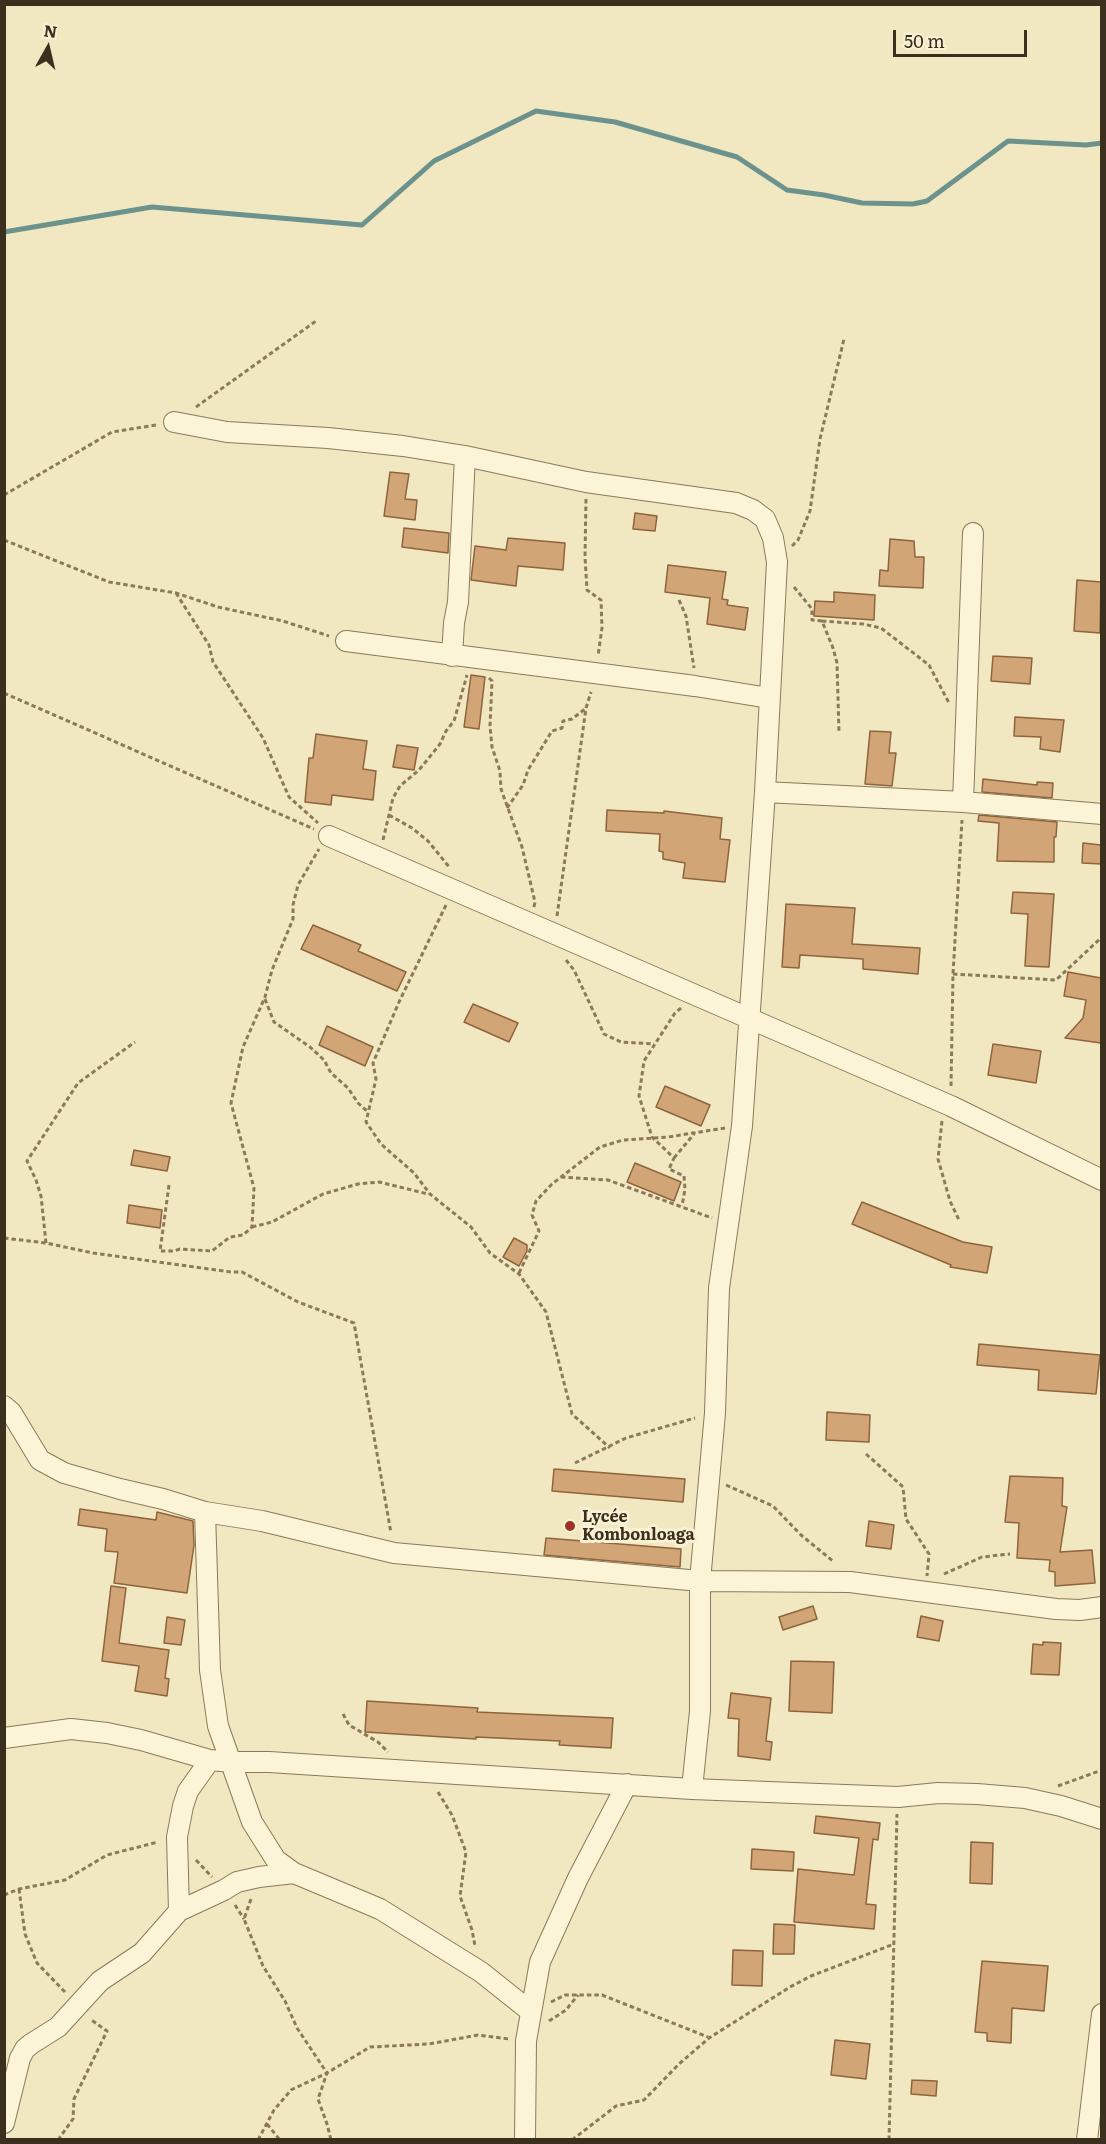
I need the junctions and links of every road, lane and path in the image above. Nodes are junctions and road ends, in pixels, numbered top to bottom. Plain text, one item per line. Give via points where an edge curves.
1 (844, 339) dead end
2 (174, 422) dead end
3 (465, 456) junction
4 (586, 482) junction
5 (974, 533) dead end
6 (4, 540) edge
7 (777, 562) junction
8 (176, 593) junction
9 (679, 600) dead end
10 (822, 621) junction
11 (346, 642) joint
12 (452, 656) junction
13 (467, 672) dead end
14 (485, 675) dead end
15 (596, 675) junction
16 (695, 686) junction
17 (4, 693) edge
18 (769, 698) junction
19 (586, 708) junction
20 (968, 712) junction
21 (839, 733) dead end
22 (765, 792) junction
23 (963, 802) junction
24 (507, 808) junction
25 (1101, 814) edge
26 (389, 815) junction
27 (329, 836) junction
28 (378, 857) junction
29 (453, 890) junction
30 (549, 932) junction
31 (1101, 937) edge
32 (952, 974) junction
33 (697, 996) junction
34 (264, 998) junction
35 (751, 1019) junction
36 (135, 1042) dead end
37 (654, 1044) junction
38 (951, 1106) junction
39 (368, 1112) junction
40 (742, 1126) junction
41 (695, 1133) junction
42 (652, 1137) junction
43 (674, 1158) junction
44 (560, 1177) junction
45 (1101, 1180) edge
46 (170, 1185) dead end
47 (430, 1194) junction
48 (682, 1206) junction
49 (959, 1220) dead end
50 (729, 1221) junction
51 (252, 1227) junction
52 (4, 1238) edge
53 (46, 1243) junction
54 (519, 1274) junction
55 (4, 1406) edge
56 (715, 1413) junction
57 (610, 1448) junction
58 (866, 1454) dead end
59 (575, 1463) dead end
60 (710, 1469) junction
61 (205, 1512) junction
62 (394, 1553) junction
63 (1010, 1554) dead end
64 (700, 1581) junction
65 (850, 1582) junction
66 (1101, 1608) edge
67 (342, 1714) dead end
68 (4, 1738) edge
69 (210, 1760) junction
70 (232, 1762) junction
71 (409, 1770) junction
72 (1101, 1770) edge
73 (627, 1784) junction
74 (692, 1789) junction
75 (437, 1791) dead end
76 (898, 1797) junction
77 (1025, 1798) junction
78 (1101, 1820) edge
79 (177, 1837) junction
80 (294, 1873) junction
81 (260, 1877) junction
82 (4, 1895) edge
83 (179, 1911) junction
84 (894, 1944) junction
85 (480, 1972) junction
86 (578, 1995) junction
87 (530, 2012) junction
88 (1101, 2014) edge
89 (548, 2022) dead end
90 (709, 2038) junction
91 (526, 2042) junction
92 (327, 2073) junction
93 (4, 2123) edge
94 (267, 2124) junction
95 (258, 2139) edge
96 (280, 2139) edge
97 (331, 2139) edge
98 (525, 2139) edge
99 (572, 2139) edge
100 (889, 2139) edge
101 (1087, 2139) edge

1 - 7 path via 820,440 810,511 798,540
2 - 3 street via 227,432 328,438
3 - 4 street
3 - 12 street
4 - 7 street via 736,503 753,510 765,519
4 - 15 path via 587,590 601,600
5 - 20 street
6 - 8 path via 109,582
7 - 10 path via 812,609 812,620
7 - 18 street
8 - 11 path
8 - 27 path via 209,645 213,662 263,738 290,797
9 - 16 path via 686,616
10 - 20 path via 881,628 929,665 947,702
10 - 21 path via 837,663
11 - 12 street
12 - 15 street
13 - 26 path via 454,721 419,770 400,786
14 - 24 path via 492,681 492,747
15 - 16 street
15 - 19 path
16 - 18 street
17 - 27 path
18 - 22 street
19 - 24 path via 563,721 562,728 552,731 528,770 524,785
19 - 30 path
20 - 23 street
22 - 23 street
22 - 35 street
23 - 25 street
23 - 32 path
24 - 30 path via 522,847 534,912
26 - 28 path
26 - 29 path via 428,841 457,876
27 - 28 street
27 - 34 path via 298,885 293,919
28 - 29 street
29 - 30 street
29 - 39 path via 373,1063 376,1079
30 - 33 street
30 - 37 path via 574,970 604,1034 621,1042
31 - 32 path via 1056,980
32 - 38 path
33 - 35 street
33 - 37 path via 675,1013
34 - 39 path via 274,1022 324,1060 331,1073
34 - 51 path via 243,1047 231,1102 254,1188
35 - 38 street
35 - 40 street
36 - 53 path via 78,1083 27,1161 41,1196
37 - 42 path via 644,1061 639,1096
38 - 45 street
38 - 49 path via 942,1122 938,1159
39 - 47 path via 366,1122 381,1144 414,1173
40 - 41 path
40 - 50 street
41 - 42 path
41 - 43 path
42 - 43 path
42 - 44 path via 600,1147
43 - 48 path via 669,1169 684,1176
44 - 48 path via 608,1180
44 - 54 path via 536,1201 532,1215 539,1231
46 - 51 path via 160,1251 212,1251
47 - 51 path via 379,1182 358,1185 323,1194 272,1222
47 - 54 path via 471,1227 490,1253
48 - 50 path via 703,1216
50 - 56 street via 719,1288
52 - 53 path
53 - 62 path via 93,1253 242,1272 298,1302 354,1323
54 - 57 path via 546,1312 572,1414
55 - 61 street via 40,1460 64,1473
56 - 57 path via 626,1438
56 - 60 street
57 - 59 path
58 - 63 path via 903,1487 906,1519 929,1554 927,1579 982,1557
60 - 64 street
60 - 65 path via 720,1481 773,1506
61 - 62 street via 262,1521
61 - 70 street via 210,1670 218,1726
62 - 64 street
64 - 65 street
64 - 74 street via 700,1711
65 - 66 street via 1056,1609
67 - 71 path via 349,1725 378,1742
68 - 69 street via 71,1729 141,1740
69 - 70 street
69 - 79 street via 186,1797
70 - 71 street
70 - 80 street via 252,1822 276,1860
71 - 73 street
72 - 77 path
73 - 74 street
73 - 87 street via 551,1936 540,1962
74 - 76 street
75 - 85 path via 452,1815 466,1852 460,1896
76 - 77 street via 938,1792
76 - 84 path
77 - 78 street
79 - 82 path via 107,1855 64,1880
79 - 83 street
80 - 81 street
80 - 85 street via 380,1908
81 - 83 street via 237,1882
81 - 92 path via 244,1919 263,1966
83 - 93 street via 142,1953 100,1981 58,2027 25,2049
84 - 90 path via 811,1976
84 - 100 path
85 - 87 street
86 - 87 path via 565,1995
86 - 89 path via 566,2010
86 - 90 path via 602,1995
87 - 91 street
88 - 101 street
90 - 99 path via 644,2100 616,2106
91 - 92 path via 478,2035 429,2044 370,2047
91 - 98 street
92 - 94 path via 291,2090
92 - 97 path via 318,2099
94 - 95 path
94 - 96 path

